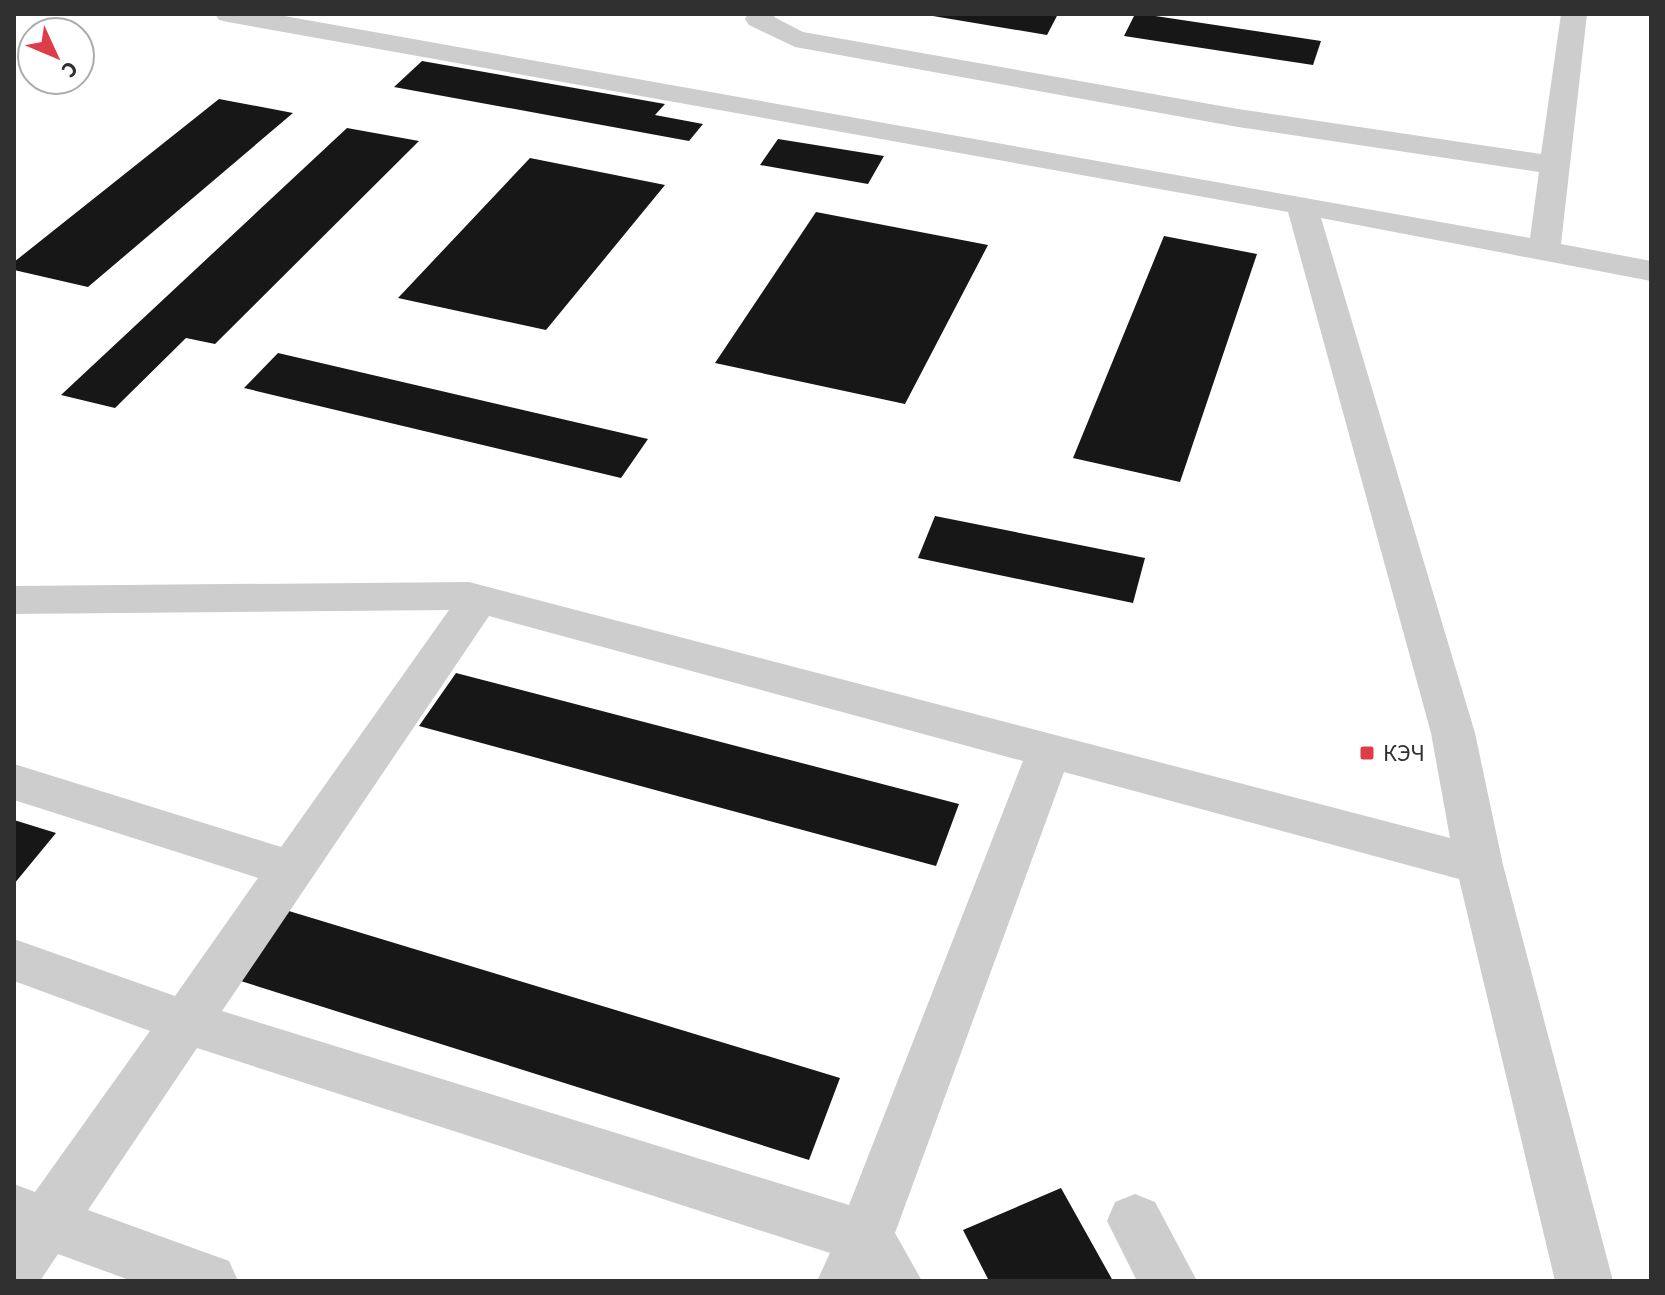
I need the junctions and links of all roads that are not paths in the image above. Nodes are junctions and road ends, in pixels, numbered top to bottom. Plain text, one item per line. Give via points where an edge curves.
1 (228, 14) edge
2 (763, 14) edge
3 (1574, 14) edge
4 (1555, 165) junction
5 (1302, 206) junction
6 (1544, 251) junction
7 (1651, 271) edge
8 (479, 599) junction
9 (14, 600) edge
10 (1049, 752) junction
11 (14, 782) edge
12 (1479, 865) junction
13 (292, 870) junction
14 (14, 960) edge
15 (186, 1022) junction
16 (30, 1217) edge
17 (1135, 1221) dead end
18 (868, 1266) edge
19 (14, 1270) edge
20 (209, 1281) edge
21 (1168, 1281) edge
22 (1584, 1281) edge

1 - 5 street
2 - 4 street via 758,19 795,39 1238,118
3 - 4 street
4 - 6 street
5 - 6 street
5 - 12 street via 1453,733
6 - 7 street
8 - 9 street
8 - 10 street
8 - 13 street
10 - 12 street
10 - 18 street
11 - 13 street
12 - 22 street
13 - 15 street
14 - 15 street
15 - 16 street
15 - 18 street
16 - 19 street
16 - 20 street
17 - 21 street

